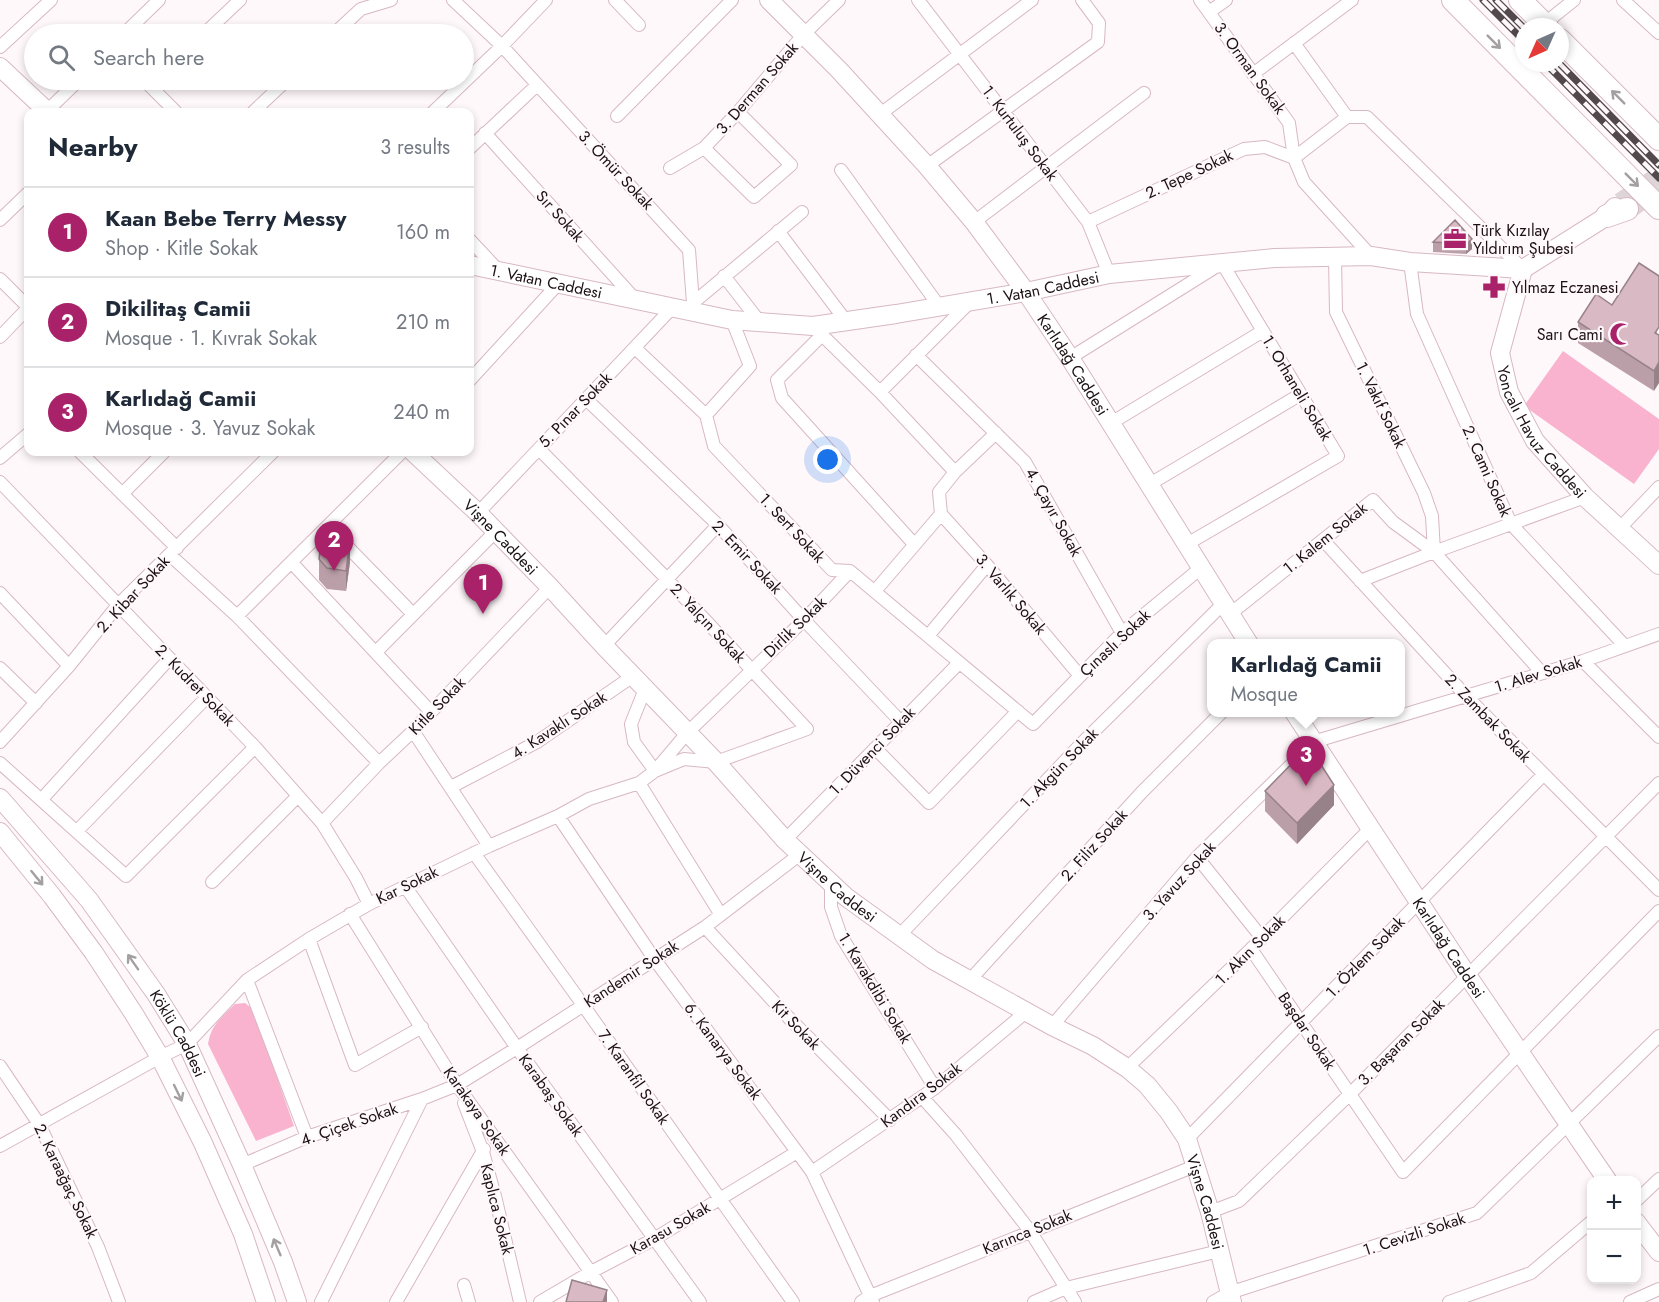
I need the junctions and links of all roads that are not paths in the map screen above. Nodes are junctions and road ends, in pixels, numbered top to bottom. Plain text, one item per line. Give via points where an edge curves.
1 (51, 0) edge
2 (159, 0) edge
3 (390, 0) edge
4 (453, 0) edge
5 (546, 0) edge
6 (615, 0) edge
7 (732, 0) edge
8 (769, 0) edge
9 (839, 0) edge
10 (918, 0) edge
11 (1032, 0) edge
12 (1082, 0) edge
13 (1200, 0) edge
14 (1226, 0) edge
15 (1352, 0) edge
16 (1453, 0) edge
17 (1520, 0) edge
18 (1574, 0) edge
19 (1623, 0) edge
20 (233, 2) edge
21 (1209, 12) junction
22 (1538, 18) edge
23 (1560, 18) edge
24 (25, 24) edge
25 (134, 24) edge
26 (213, 24) edge
27 (345, 24) edge
28 (24, 25) edge
29 (639, 25) dead end
30 (1659, 33) edge
31 (804, 34) junction
32 (1294, 43) junction
33 (502, 46) junction
34 (0, 47) edge
35 (1569, 49) edge
36 (960, 54) junction
37 (0, 68) edge
38 (474, 73) edge
39 (1253, 74) junction
40 (537, 85) junction
41 (69, 90) edge
42 (158, 90) edge
43 (276, 90) edge
44 (456, 90) edge
45 (1144, 93) dead end
46 (43, 108) edge
47 (51, 108) edge
48 (173, 108) edge
49 (257, 108) edge
50 (437, 108) edge
51 (1003, 110) junction
52 (738, 112) junction
53 (879, 115) junction
54 (617, 116) dead end
55 (1347, 117) junction
56 (485, 133) junction
57 (1659, 139) edge
58 (474, 144) edge
59 (704, 148) junction
60 (1294, 158) junction
61 (927, 166) junction
62 (670, 168) dead end
63 (1047, 168) junction
64 (842, 170) dead end
65 (24, 197) edge
66 (0, 201) edge
67 (1659, 207) edge
68 (1618, 209) tunnel mouth
69 (802, 212) dead end
70 (5, 216) edge
71 (974, 222) junction
72 (1088, 222) junction
73 (778, 231) junction
74 (474, 244) edge
75 (1371, 256) junction
76 (1335, 257) junction
77 (1410, 262) junction
78 (1222, 263) junction
79 (474, 266) edge
80 (1523, 269) junction
81 (498, 270) junction
82 (1109, 274) junction
83 (724, 276) junction
84 (0, 279) edge
85 (559, 283) junction
86 (1026, 292) junction
87 (634, 298) junction
88 (972, 300) junction
89 (24, 304) edge
90 (939, 306) junction
91 (686, 307) junction
92 (24, 312) edge
93 (732, 320) junction
94 (759, 321) junction
95 (846, 321) junction
96 (818, 331) junction
97 (1263, 331) junction
98 (0, 337) edge
99 (635, 348) junction
100 (916, 355) junction
101 (1070, 358) junction
102 (474, 376) edge
103 (880, 393) junction
104 (1301, 394) junction
105 (586, 399) junction
106 (706, 415) junction
107 (1111, 423) junction
108 (996, 433) junction
109 (24, 437) edge
110 (538, 448) junction
111 (88, 456) edge
112 (160, 456) edge
113 (269, 456) edge
114 (398, 456) edge
115 (417, 456) edge
116 (0, 458) edge
117 (955, 472) junction
118 (0, 482) edge
119 (1150, 484) junction
120 (1659, 487) edge
121 (122, 494) junction
122 (1586, 497) junction
123 (477, 513) junction
124 (941, 514) junction
125 (1510, 524) junction
126 (718, 525) junction
127 (328, 527) junction
128 (1619, 529) junction
129 (495, 531) junction
130 (1323, 540) junction
131 (914, 544) junction
132 (1187, 544) junction
133 (173, 551) junction
134 (1434, 552) junction
135 (291, 563) junction
136 (987, 565) junction
137 (1659, 565) edge
138 (1202, 567) junction
139 (850, 571) junction
140 (666, 578) junction
141 (1360, 581) junction
142 (550, 587) junction
143 (875, 591) junction
144 (0, 593) edge
145 (118, 605) junction
146 (1226, 609) junction
147 (414, 614) junction
148 (237, 616) junction
149 (804, 620) junction
150 (1122, 633) junction
151 (1659, 634) edge
152 (928, 636) junction
153 (1245, 639) edge
154 (604, 646) junction
155 (1625, 646) junction
156 (376, 652) junction
157 (169, 659) junction
158 (1583, 661) junction
159 (958, 663) junction
160 (69, 666) junction
161 (0, 668) edge
162 (752, 669) junction
163 (1542, 673) junction
164 (1080, 676) junction
165 (639, 683) junction
166 (1466, 696) junction
167 (206, 698) junction
168 (36, 703) junction
169 (1018, 711) junction
170 (431, 712) junction
171 (1405, 714) edge
172 (1217, 717) edge
173 (1297, 717) edge
174 (1396, 717) edge
175 (901, 722) junction
176 (1033, 724) joint
177 (413, 730) junction
178 (687, 732) junction
179 (1659, 736) edge
180 (0, 742) edge
181 (1313, 742) junction
182 (255, 747) junction
183 (875, 748) junction
184 (716, 762) junction
185 (0, 763) edge
186 (379, 763) junction
187 (655, 771) junction
188 (1543, 775) junction
189 (639, 783) junction
190 (1659, 783) edge
191 (451, 787) junction
192 (298, 796) junction
193 (0, 798) edge
194 (42, 799) junction
195 (558, 816) junction
196 (322, 823) junction
197 (1370, 829) junction
198 (78, 831) junction
199 (0, 832) edge
200 (1606, 836) junction
201 (785, 840) junction
202 (489, 846) junction
203 (474, 853) junction
204 (799, 855) junction
205 (1197, 857) junction
206 (212, 882) dead end
207 (831, 883) junction
208 (405, 886) junction
209 (1659, 890) edge
210 (1419, 902) junction
211 (369, 904) junction
212 (1659, 911) edge
213 (350, 914) junction
214 (721, 915) junction
215 (705, 927) junction
216 (899, 936) junction
217 (1262, 938) junction
218 (309, 939) junction
219 (1251, 949) junction
220 (655, 960) junction
221 (1467, 975) junction
222 (247, 981) junction
223 (969, 981) junction
224 (583, 1005) junction
225 (1026, 1012) junction
226 (1301, 1022) junction
227 (1052, 1026) junction
228 (422, 1027) junction
229 (1659, 1036) edge
230 (187, 1044) junction
231 (517, 1048) junction
232 (1520, 1052) junction
233 (160, 1057) junction
234 (0, 1066) edge
235 (1127, 1068) junction
236 (457, 1085) junction
237 (935, 1088) junction
238 (1350, 1094) junction
239 (921, 1097) junction
240 (422, 1099) junction
241 (890, 1120) junction
242 (39, 1124) junction
243 (1568, 1125) junction
244 (494, 1136) junction
245 (307, 1137) junction
246 (1187, 1139) junction
247 (0, 1146) edge
248 (483, 1152) junction
249 (797, 1152) junction
250 (242, 1165) junction
251 (1195, 1166) junction
252 (812, 1172) junction
253 (1605, 1176) edge
254 (1659, 1179) edge
255 (1641, 1196) edge
256 (720, 1199) junction
257 (1210, 1212) junction
258 (1587, 1225) edge
259 (1641, 1229) edge
260 (1030, 1231) junction
261 (654, 1239) junction
262 (1218, 1251) junction
263 (1659, 1252) edge
264 (591, 1272) junction
265 (464, 1286) dead end
266 (1066, 1288) junction
267 (1659, 1289) edge
268 (1231, 1298) edge
269 (868, 1300) edge
270 (119, 1302) edge
271 (266, 1302) edge
272 (297, 1302) edge
273 (321, 1302) edge
274 (396, 1302) edge
275 (469, 1302) edge
276 (520, 1302) edge
277 (540, 1302) edge
278 (612, 1302) edge
279 (700, 1302) edge
280 (793, 1302) edge
281 (1034, 1302) edge
282 (1075, 1302) edge
283 (1213, 1302) edge
284 (1449, 1302) edge
285 (1629, 1302) edge

1 - 24 street
2 - 25 street
3 - 27 street via 361,9
4 - 33 street, 3. Ömür Sokak
5 - 33 street
6 - 29 street
7 - 54 street
8 - 31 main road, Karlıdağ Caddesi
9 - 31 street, 3. Derman Sokak
10 - 36 street, 1. Kurtuluş Sokak
11 - 36 street
12 - 51 street via 1099,23 1098,42
13 - 21 street, 3. Orman Sokak
14 - 21 street
15 - 32 street
16 -> 67 highway
17 - 22 highway
18 - 23 street
19 - 30 street
20 - 26 street
21 - 39 street, 3. Orman Sokak
28 - 34 street
31 - 52 street, 3. Derman Sokak
31 - 53 main road, Karlıdağ Caddesi
32 - 39 street
32 - 55 street
33 - 38 street
33 - 40 street, 3. Ömür Sokak
57 -> 35 highway
36 - 51 street, 1. Kurtuluş Sokak
36 - 53 street
37 - 46 main road
39 - 60 street, 3. Orman Sokak via 1289,123
40 - 56 street
40 - 91 street, 3. Ömür Sokak via 689,250
41 - 47 street
42 - 48 street
43 - 49 street
44 - 50 street
45 - 63 street
51 - 61 street
51 - 63 street, 1. Kurtuluş Sokak
52 - 59 street, 3. Derman Sokak
52 - 59 street via 790,165 754,197
53 - 61 main road, Karlıdağ Caddesi
55 - 60 street
55 - 80 street via 1367,117
56 - 58 street
56 - 87 street, Sır Sokak
59 - 62 street, 3. Derman Sokak
60 - 72 street, 2. Tepe Sokak via 1264,147 1244,149
60 - 75 street, 3. Orman Sokak via 1304,182
61 - 71 main road, Karlıdağ Caddesi
63 - 71 street
63 - 72 street, 1. Kurtuluş Sokak
64 - 90 street
65 - 70 street
66 - 70 street
68 - 80 main road
69 - 73 street, 5. Pınar Sokak
71 - 86 main road, Karlıdağ Caddesi
72 - 82 street, 1. Kurtuluş Sokak
73 - 83 street, 5. Pınar Sokak
73 - 95 street
74 - 81 street
75 - 76 main road, 1. Vatan Caddesi
75 - 77 main road, 1. Vatan Caddesi
76 - 78 main road, 1. Vatan Caddesi
76 - 134 street, 1. Vakıf Sokak via 1336,312 1424,493 1432,516
77 - 80 main road, 1. Vatan Caddesi
77 - 125 street, 2. Cami Sokak via 1417,314
78 - 82 main road, 1. Vatan Caddesi
78 - 97 street, 1. Orhaneli Sokak
78 - 101 street
79 - 81 main road, 1. Vatan Caddesi
80 - 122 main road, Yoncalı Havuz Caddesi via 1500,353 1509,392 1534,441
81 - 85 main road, 1. Vatan Caddesi
82 - 86 main road, 1. Vatan Caddesi
83 - 91 street, 5. Pınar Sokak
83 - 94 street
84 - 89 street
85 - 87 main road, 1. Vatan Caddesi
85 - 102 street
86 - 88 main road, 1. Vatan Caddesi
86 - 101 main road, Karlıdağ Caddesi
87 - 91 main road, 1. Vatan Caddesi
88 - 90 main road, 1. Vatan Caddesi
88 - 100 street
90 - 95 main road, 1. Vatan Caddesi
91 - 93 main road, 1. Vatan Caddesi
91 - 99 street, 5. Pınar Sokak
92 - 98 street
93 - 94 main road, 1. Vatan Caddesi
93 - 106 street via 750,366
94 - 96 main road, 1. Vatan Caddesi
95 - 96 main road, 1. Vatan Caddesi
96 - 103 street
96 - 131 street via 777,380 782,398
97 - 104 street, 1. Orhaneli Sokak
97 - 107 street
99 - 105 street, 5. Pınar Sokak
99 - 106 street
100 - 103 street
100 - 108 street, 4. Çayır Sokak
101 - 107 main road, Karlıdağ Caddesi
103 - 117 street
104 - 119 street
104 - 132 street, 1. Orhaneli Sokak via 1338,456
105 - 110 street, 5. Pınar Sokak
105 - 126 street, 2. Emir Sokak
106 - 139 street, 1. Sert Sokak via 714,446 832,570
107 - 119 main road, Karlıdağ Caddesi
108 - 117 street
108 - 150 street, 4. Çayır Sokak via 1025,462
109 - 116 street
110 - 123 street, 5. Pınar Sokak
110 - 140 street, 2. Yalçın Sokak
111 - 121 street
112 - 121 street
113 - 133 street, 2. Kibar Sokak
114 - 127 street
115 - 123 main road, Vişne Caddesi
117 - 124 street via 939,492
118 - 145 street, 2. Kudret Sokak
119 - 132 main road, Karlıdağ Caddesi
120 - 128 street
121 - 133 street
122 - 125 street
122 - 128 main road, Yoncalı Havuz Caddesi
123 - 129 main road, Vişne Caddesi
124 - 131 street
124 - 136 street, 3. Varlık Sokak
125 - 134 street
125 - 155 street, 2. Cami Sokak
126 - 140 street
126 - 149 street, 2. Emir Sokak
127 - 135 street
127 - 147 street
128 - 137 main road, Yoncalı Havuz Caddesi
129 - 142 main road, Vişne Caddesi
129 - 147 street
130 - 134 street, 1. Kalem Sokak via 1373,500 1393,522
130 - 141 street, 2. Zambak Sokak
130 - 146 street, 1. Kalem Sokak
131 - 143 street
132 - 138 main road, Karlıdağ Caddesi
133 - 145 street, 2. Kibar Sokak
133 - 148 street
134 - 141 street
134 - 163 street
135 - 148 street
135 - 156 street
136 - 152 street
136 - 164 street, 3. Varlık Sokak
138 - 146 main road, Karlıdağ Caddesi
138 - 150 street, Çınaslı Sokak
139 - 143 street, 1. Sert Sokak
139 - 149 street, Dirlik Sokak
140 - 154 street
140 - 162 street, 2. Yalçın Sokak
141 - 166 street, 2. Zambak Sokak
142 - 154 main road, Vişne Caddesi
142 - 170 street, Kitle Sokak
143 - 152 street, 1. Sert Sokak
144 - 160 street
145 - 157 street, 2. Kudret Sokak
145 - 160 street, 2. Kibar Sokak
146 - 153 main road, Karlıdağ Caddesi
146 - 216 street, 1. Akgün Sokak via 1082,743
147 - 156 street
148 - 186 street
149 - 162 street, Dirlik Sokak
149 - 175 street, 2. Emir Sokak
150 - 164 street, Çınaslı Sokak
151 - 155 street, 1. Alev Sokak
152 - 159 street, 1. Sert Sokak
154 - 165 main road, Vişne Caddesi
155 - 158 street, 1. Alev Sokak
156 - 170 street
157 - 167 street, 2. Kudret Sokak
157 - 194 street
158 - 163 street, 1. Alev Sokak
158 - 179 street
159 - 169 street, 1. Sert Sokak
159 - 175 street, 1. Düvenci Sokak
160 - 168 street, 2. Kibar Sokak
161 - 168 street
162 - 178 street, Dirlik Sokak
162 - 184 street, 2. Yalçın Sokak via 807,729
163 - 166 street, 1. Alev Sokak
164 - 176 street, Çınaslı Sokak
165 - 178 main road, Vişne Caddesi
165 - 187 street via 631,724 634,742
165 - 191 street, 4. Kavaklı Sokak
166 - 171 street, 1. Alev Sokak
166 - 188 street, 2. Zambak Sokak
167 - 182 street, 2. Kudret Sokak
167 - 198 street
168 - 180 street, 2. Kibar Sokak
169 - 176 street, 1. Sert Sokak
169 - 183 street via 928,803
170 - 177 street, Kitle Sokak
172 - 223 street, 2. Filiz Sokak via 1142,792
173 - 181 main road, Karlıdağ Caddesi
174 - 181 street, 1. Alev Sokak
175 - 183 street, 1. Düvenci Sokak
177 - 186 street, Kitle Sokak
177 - 191 street
178 - 184 main road, Vişne Caddesi
178 - 187 street, Kar Sokak
181 - 197 main road, Karlıdağ Caddesi
181 - 205 street, 3. Yavuz Sokak
182 - 192 street, 2. Kudret Sokak
182 - 198 street via 126,876
183 - 201 street, 1. Düvenci Sokak
184 - 187 street, Kar Sokak via 684,759
184 - 201 main road, Vişne Caddesi
185 - 194 street
186 - 196 street, Kitle Sokak
187 - 189 street, Kar Sokak
188 - 200 street, 2. Zambak Sokak
188 - 210 street, 1. Özlem Sokak
189 - 195 street, Kar Sokak via 589,799
189 - 214 street
190 - 200 street, 3. Başaran Sokak
191 - 202 street
192 - 196 street, 2. Kudret Sokak
192 - 206 street
230 -> 193 main road, Köklü Caddesi via 89,900
194 - 198 street
195 - 202 street, Kar Sokak
195 - 220 street, 6. Kanarya Sokak
196 - 211 street, 2. Kudret Sokak
197 - 210 main road, Karlıdağ Caddesi
197 - 217 street, 1. Akın Sokak
199 -> 233 main road, Köklü Caddesi via 94,954
200 - 209 street, 2. Zambak Sokak
200 - 221 street, 3. Başaran Sokak
201 - 204 main road, Vişne Caddesi
202 - 203 street, Kar Sokak
203 - 208 street, Kar Sokak
203 - 224 street, 7. Karanfil Sokak
204 - 207 main road, Vişne Caddesi
204 - 214 street, Kandemir Sokak
205 - 217 street
205 - 227 street, 3. Yavuz Sokak
207 - 216 main road, Vişne Caddesi
207 - 237 street, 1. Kavakdibi Sokak via 831,907 841,936
208 - 211 street, Kar Sokak
208 - 231 street, Karabaş Sokak
210 - 221 main road, Karlıdağ Caddesi
210 - 226 street, 1. Özlem Sokak
211 - 213 street, Kar Sokak
212 - 232 street
213 - 218 street, Kar Sokak
213 - 228 street, Karakaya Sokak
214 - 215 street, Kandemir Sokak
215 - 220 street, Kandemir Sokak
215 - 241 street, Kit Sokak
216 - 223 main road, Vişne Caddesi
217 - 219 street, 1. Akın Sokak
218 - 222 street, Kar Sokak
218 - 228 street via 355,1065
219 - 226 street, Başdar Sokak
219 - 235 street, 1. Akın Sokak
220 - 224 street, Kandemir Sokak
220 - 249 street, 6. Kanarya Sokak
221 - 232 main road, Karlıdağ Caddesi
221 - 238 street, 3. Başaran Sokak
222 - 230 street, Kar Sokak
222 - 245 street
223 - 225 main road, Vişne Caddesi
224 - 231 street, Kandemir Sokak
224 - 256 street, 7. Karanfil Sokak
225 - 227 main road, Vişne Caddesi
225 - 237 street, Kandıra Sokak
226 - 238 street, Başdar Sokak
226 - 246 street, 1. Özlem Sokak
227 - 235 main road, Vişne Caddesi
228 - 236 street, Karakaya Sokak
229 - 243 street, 1. Cevizli Sokak
230 - 233 street
230 - 250 main road, Köklü Caddesi
231 - 236 street, Kandemir Sokak
231 - 261 street, Karabaş Sokak
232 - 238 street, Başdar Sokak via 1403,1172
232 - 243 main road, Karlıdağ Caddesi
233 - 242 street
233 -> 271 main road, Köklü Caddesi via 243,1234
234 - 242 street, 2. Karaağaç Sokak
235 - 246 main road, Vişne Caddesi via 1147,1085
236 - 240 street, 4. Çiçek Sokak
236 - 244 street, Karakaya Sokak
236 - 248 street, Kaplıca Sokak
237 - 239 street, Kandıra Sokak
238 - 257 street, 3. Başaran Sokak via 1239,1201
239 - 241 street, Kandıra Sokak
239 - 260 street via 956,1135
240 - 245 street, 4. Çiçek Sokak
240 - 273 street
241 - 252 street, Kandıra Sokak
242 - 247 street
242 - 270 street, 2. Karaağaç Sokak via 98,1247
243 - 253 main road, Karlıdağ Caddesi
243 - 268 street, 1. Cevizli Sokak via 1478,1213
244 - 248 street
244 - 264 street, Karakaya Sokak
245 - 250 street, 4. Çiçek Sokak
246 - 251 main road, Vişne Caddesi
248 - 274 street
248 - 276 street, Kaplıca Sokak
249 - 252 street, 6. Kanarya Sokak
249 - 256 street, Karasu Sokak
272 -> 250 main road, Köklü Caddesi
251 - 257 main road, Vişne Caddesi
251 - 260 street, Karınca Sokak
252 - 269 street, 6. Kanarya Sokak
254 - 255 street
256 - 261 street, Karasu Sokak
256 - 280 street, 7. Karanfil Sokak
257 - 262 main road, Vişne Caddesi
258 - 284 street via 1531,1273
259 - 263 main road
260 - 266 street
260 - 269 street, Karınca Sokak
261 - 264 street, Karasu Sokak
261 - 279 street, Karabaş Sokak
262 - 266 street
262 - 268 main road, Vişne Caddesi
264 - 277 street, Karasu Sokak
264 - 278 street, Karakaya Sokak
265 - 275 street
266 - 281 street
266 - 282 street
267 - 285 street
268 - 283 street, 1. Cevizli Sokak

